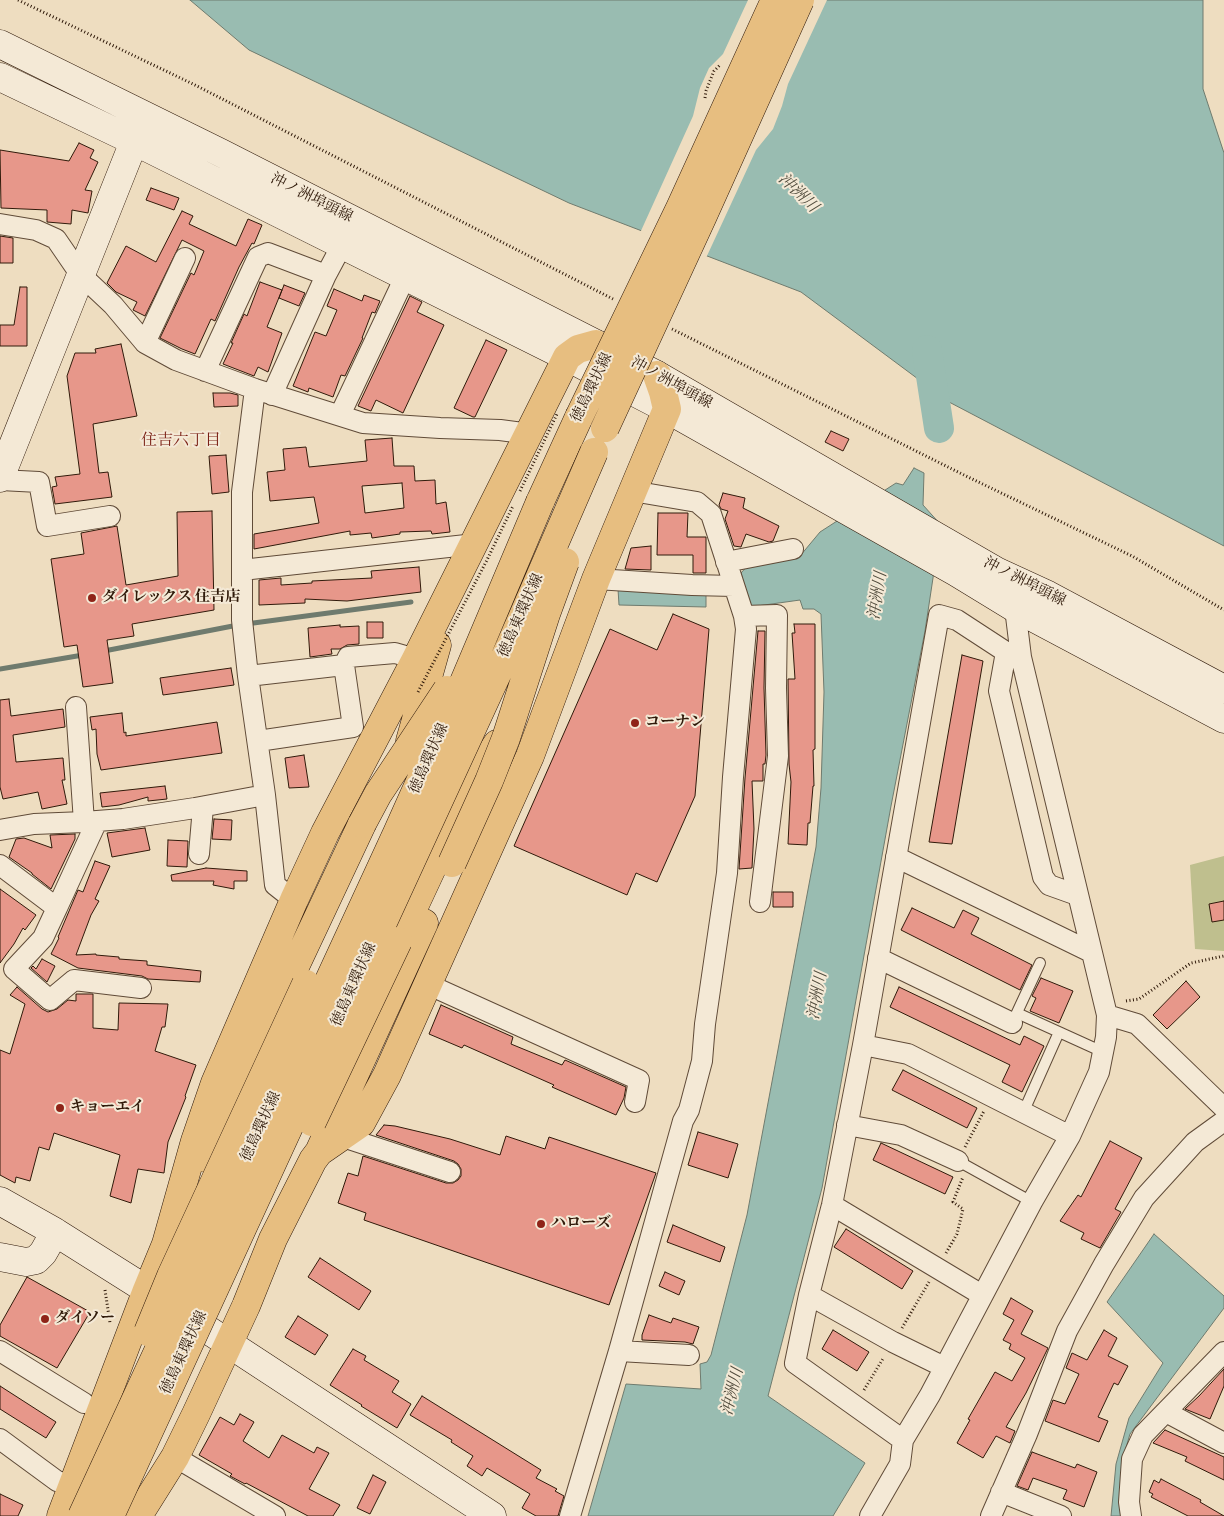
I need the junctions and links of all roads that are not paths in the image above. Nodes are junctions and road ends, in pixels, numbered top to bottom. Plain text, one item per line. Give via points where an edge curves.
1 (775, 0) edge
2 (800, 0) edge
3 (0, 44) edge
4 (0, 77) edge
5 (144, 115) junction
6 (134, 141) junction
7 (0, 224) edge
8 (342, 245) junction
9 (185, 258) dead end
10 (80, 274) junction
11 (326, 274) junction
12 (405, 277) junction
13 (145, 343) junction
14 (596, 344) junction
15 (567, 357) junction
16 (205, 371) junction
17 (657, 375) junction
18 (264, 392) junction
19 (667, 409) junction
20 (340, 416) junction
21 (530, 434) junction
22 (599, 440) junction
23 (0, 479) edge
24 (632, 491) junction
25 (851, 500) junction
26 (540, 502) junction
27 (110, 516) dead end
28 (475, 544) junction
29 (793, 549) dead end
30 (958, 560) junction
31 (726, 562) junction
32 (242, 570) junction
33 (998, 572) junction
34 (594, 583) junction
35 (734, 586) junction
36 (1048, 594) junction
37 (1015, 608) junction
38 (744, 616) junction
39 (416, 659) junction
40 (344, 665) junction
41 (248, 676) junction
42 (1224, 689) edge
43 (76, 707) dead end
44 (1224, 720) edge
45 (258, 741) junction
46 (265, 795) junction
47 (203, 807) junction
48 (90, 821) junction
49 (0, 830) edge
50 (199, 854) dead end
51 (896, 857) junction
52 (0, 865) edge
53 (1077, 895) junction
54 (294, 900) junction
55 (760, 902) dead end
56 (57, 908) junction
57 (1091, 952) junction
58 (878, 958) junction
59 (1040, 963) dead end
60 (426, 984) junction
61 (141, 988) dead end
62 (1105, 1010) junction
63 (1014, 1018) junction
64 (1059, 1032) junction
65 (863, 1045) junction
66 (1103, 1052) junction
67 (635, 1102) dead end
68 (1224, 1108) edge
69 (1023, 1112) junction
70 (1224, 1121) edge
71 (847, 1125) junction
72 (1070, 1136) junction
73 (343, 1137) junction
74 (319, 1152) junction
75 (963, 1164) joint
76 (450, 1172) dead end
77 (0, 1202) edge
78 (1032, 1202) junction
79 (832, 1205) junction
80 (55, 1232) junction
81 (166, 1244) junction
82 (0, 1257) edge
83 (147, 1290) junction
84 (809, 1295) junction
85 (982, 1296) junction
86 (229, 1343) junction
87 (0, 1351) edge
88 (619, 1351) junction
89 (1224, 1352) edge
90 (689, 1355) dead end
91 (944, 1367) junction
92 (84, 1403) dead end
93 (1166, 1412) junction
94 (156, 1414) junction
95 (0, 1439) edge
96 (903, 1440) junction
97 (1224, 1443) edge
98 (175, 1457) junction
99 (72, 1486) junction
100 (1001, 1492) junction
101 (61, 1516) edge
102 (81, 1516) edge
103 (110, 1516) edge
104 (138, 1516) edge
105 (275, 1516) edge
106 (492, 1516) edge
107 (570, 1516) edge
108 (870, 1516) edge
109 (991, 1516) edge
110 (1061, 1516) edge
111 (1131, 1516) edge

1 - 26 main road, 徳島環状線, bridge
2 - 22 main road, 徳島環状線, bridge
3 - 5 main road, 沖ノ洲埠頭線
4 - 6 main road, 沖ノ洲埠頭線
5 - 6 main road
5 - 14 main road, 沖ノ洲埠頭線
6 - 8 main road, 沖ノ洲埠頭線
6 - 10 main road
7 - 10 street via 36,230 56,239
8 - 11 street
8 - 12 main road, 沖ノ洲埠頭線
9 - 13 street
10 - 13 street via 114,305
10 - 23 main road
11 - 16 street via 268,253 258,257
11 - 18 street
12 - 15 main road, 沖ノ洲埠頭線
12 - 20 street
13 - 16 street
14 - 15 main road, 徳島環状線 via 578,349
14 - 17 main road, 沖ノ洲埠頭線
15 - 19 main road, 沖ノ洲埠頭線
15 - 21 main road
16 - 18 street
17 - 19 main road
17 - 25 main road, 沖ノ洲埠頭線
18 - 20 street
18 - 32 street via 242,492
19 - 24 main road
19 - 25 main road, 沖ノ洲埠頭線
20 - 21 street via 362,423
21 - 28 main road
22 - 74 main road, bridge via 575,536 506,738
22 - 94 main road, 徳島東環状線, bridge via 510,646
23 - 27 street via 39,482 47,526
24 - 31 street via 697,502 710,514
24 - 34 main road
25 - 30 main road, 沖ノ洲埠頭線
26 - 81 main road, bridge via 490,618 362,824
26 - 102 main road, 徳島環状線, bridge via 397,833
28 - 32 street
28 - 39 main road
28 - 102 main road, bridge via 443,624 400,770 340,913 171,1276 112,1425
29 - 31 street
30 - 33 main road, 沖ノ洲埠頭線
30 - 37 main road, 沖ノ洲埠頭線
31 - 35 street
32 - 41 street via 242,625
33 - 36 main road, 沖ノ洲埠頭線
33 - 37 street
34 - 35 street
34 - 60 main road via 530,756
34 - 94 main road, bridge via 561,649 473,780 308,1132
35 - 38 street
36 - 37 street
36 - 42 main road, 沖ノ洲埠頭線
37 - 44 main road, 沖ノ洲埠頭線
37 - 53 street via 1022,657
38 - 55 street via 777,615 778,756
38 - 88 street via 746,629 727,873 702,1061
39 - 40 street via 395,653 367,655 348,657
39 - 54 main road via 325,832
40 - 41 street
40 - 45 street via 353,727
41 - 45 street
43 - 48 street
45 - 46 street
46 - 47 street
46 - 54 street via 275,885
47 - 48 street
47 - 50 street
48 - 49 street via 34,824
48 - 56 street
51 - 53 street via 939,616 957,620 1006,652 999,691 1043,877 1049,885
51 - 57 street
51 - 58 street
52 - 56 street
53 - 57 street
54 - 81 main road via 215,1083 195,1140
56 - 61 street via 43,938 14,969 50,1000 74,980
57 - 62 street
58 - 63 street
58 - 65 street
59 - 63 lane
60 - 67 street via 639,1080
60 - 73 main road via 387,1074 361,1124
62 - 66 street
62 - 68 street via 1137,1024
63 - 64 lane
64 - 66 lane
64 - 69 lane
65 - 69 street via 908,1054
65 - 71 street
66 - 72 street via 1092,1088
69 - 72 street
70 - 100 street via 1195,1142 1144,1198 1104,1264 1067,1331
71 - 75 street via 901,1135
71 - 79 street
72 - 78 street
73 - 74 main road
73 - 76 street
74 - 86 main road via 273,1239
75 - 78 lane
77 - 80 main road
78 - 85 street
79 - 84 street
79 - 85 street
80 - 82 main road via 36,1260 26,1262
80 - 83 main road
81 - 83 main road
83 - 86 main road
83 - 99 main road
84 - 91 street
84 - 96 street via 795,1363
85 - 91 street
86 - 98 main road
86 - 106 main road
87 - 92 street
88 - 90 street
88 - 107 street
89 - 93 street
91 - 96 street
93 - 97 street
93 - 111 street via 1143,1434 1132,1459 1128,1502
94 - 103 main road, 徳島東環状線, bridge
95 - 99 street via 57,1481
96 - 108 street via 900,1464
98 - 104 main road
98 - 105 street
99 - 101 main road
100 - 109 street
100 - 110 street

